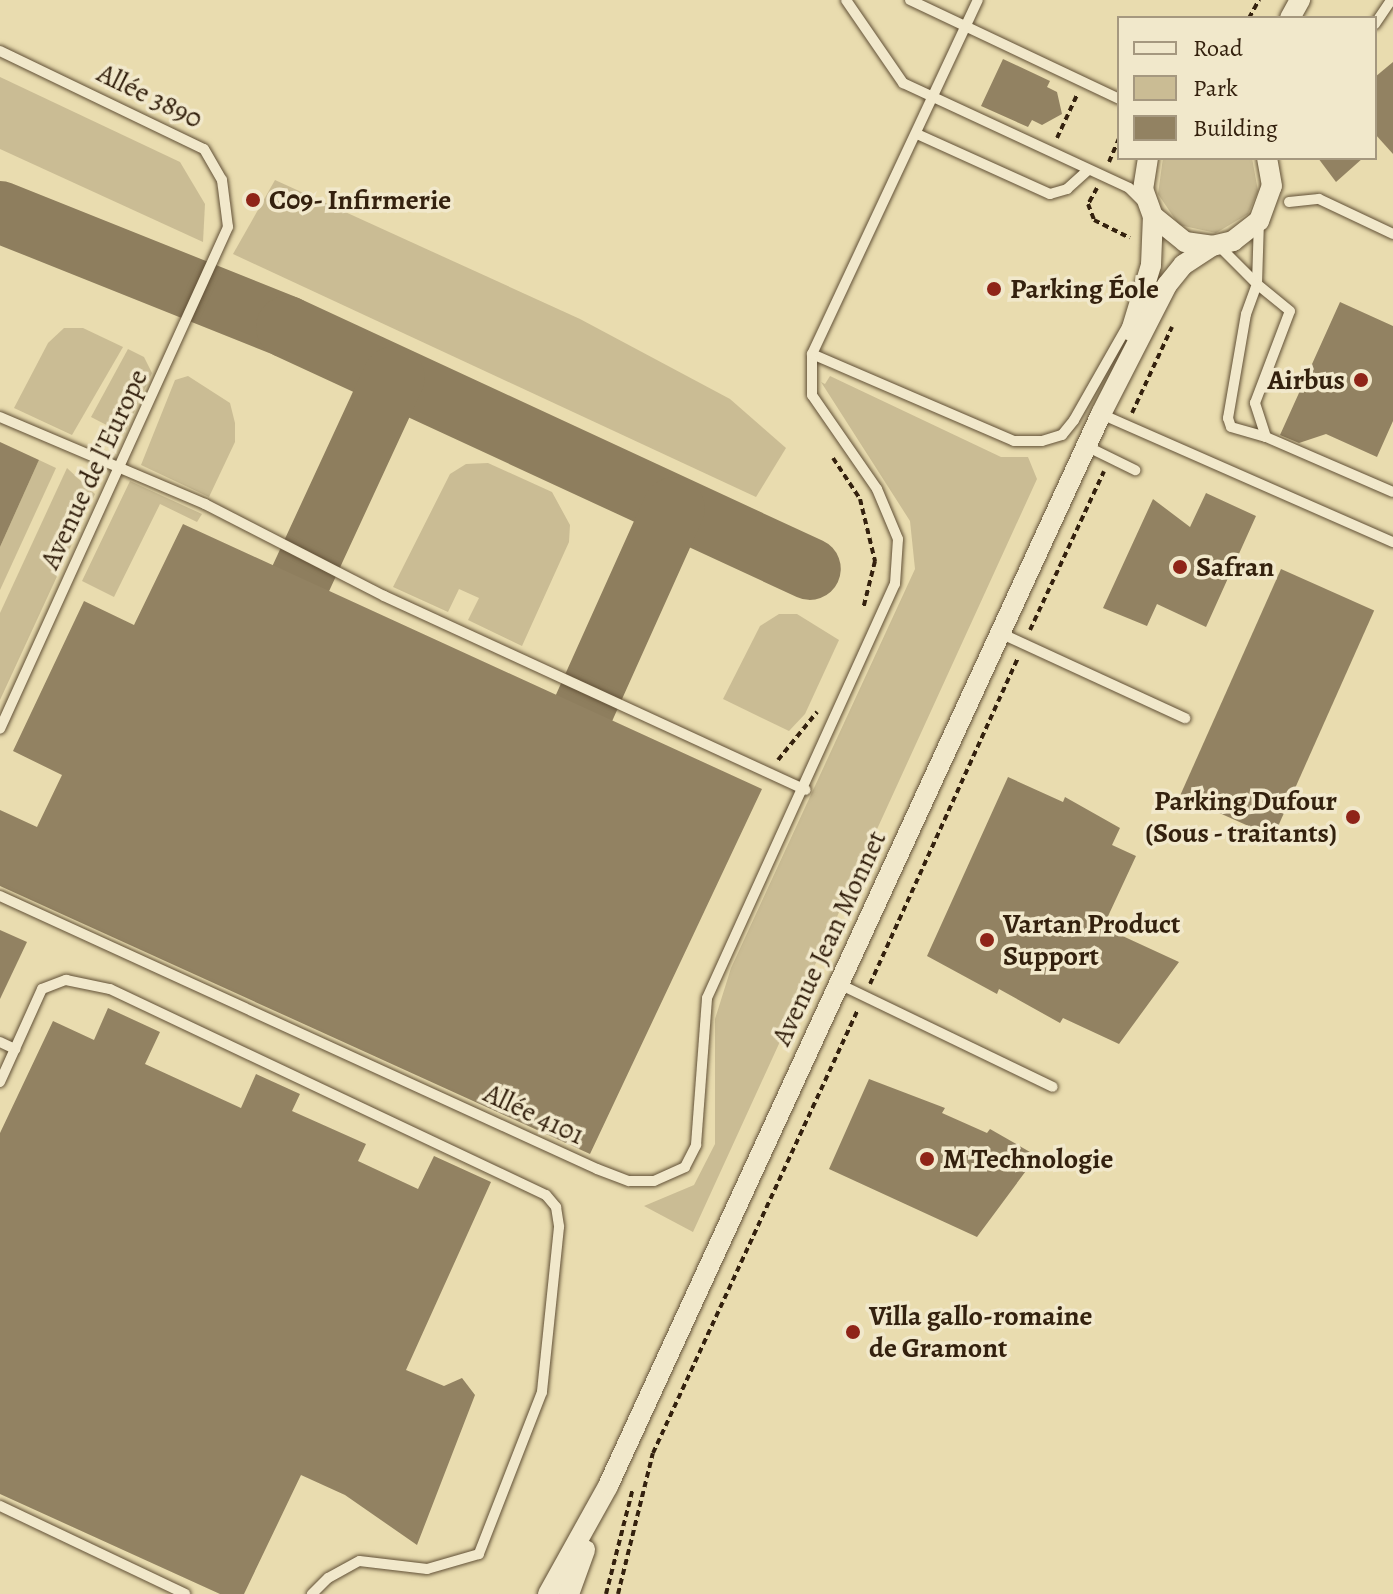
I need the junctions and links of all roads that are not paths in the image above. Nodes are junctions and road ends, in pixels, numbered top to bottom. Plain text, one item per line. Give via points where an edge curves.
1 (846, 0) edge
2 (910, 0) edge
3 (978, 0) edge
4 (1391, 0) edge
5 (1377, 21) edge
6 (966, 27) junction
7 (0, 51) edge
8 (933, 98) junction
9 (1117, 98) edge
10 (917, 134) junction
11 (1148, 160) edge
12 (1273, 161) edge
13 (1088, 170) junction
14 (1289, 202) dead end
15 (1151, 212) junction
16 (1259, 221) junction
17 (228, 227) joint
18 (1393, 234) edge
19 (1215, 246) junction
20 (1257, 284) junction
21 (1136, 316) junction
22 (812, 354) junction
23 (1101, 414) junction
24 (0, 417) edge
25 (1266, 437) junction
26 (1086, 446) junction
27 (122, 467) junction
28 (1135, 470) dead end
29 (1393, 492) edge
30 (1393, 542) edge
31 (1000, 633) junction
32 (1185, 718) dead end
33 (0, 729) edge
34 (805, 790) junction
35 (0, 896) edge
36 (839, 984) junction
37 (0, 1042) edge
38 (15, 1049) junction
39 (0, 1082) edge
40 (1053, 1087) dead end
41 (608, 1486) junction
42 (0, 1506) edge
43 (185, 1594) edge
44 (312, 1594) edge
45 (548, 1594) edge
46 (569, 1594) edge

1 - 8 lane via 898,79
2 - 6 lane
3 - 6 lane
4 - 5 lane
6 - 8 lane
6 - 9 lane
7 - 17 lane, Allée 3890 via 204,149 222,180
8 - 10 lane
8 - 13 lane
10 - 13 lane via 1050,194 1067,189
10 - 22 lane
11 - 15 street, Avenue Jean Monnet via 1143,189
12 - 16 street via 1271,196
13 - 15 lane via 1129,188
14 - 18 lane via 1319,199
15 - 19 street via 1185,242
15 - 21 street, Avenue Jean Monnet via 1154,251
16 - 19 street, Avenue Jean Monnet via 1241,236
16 - 20 lane
17 - 27 lane, Avenue de l'Europe
19 - 20 lane
19 - 23 street, Avenue Jean Monnet via 1183,265 1167,285
20 - 25 lane via 1290,311 1255,403
20 - 25 lane via 1246,314 1228,418 1234,431
21 - 22 lane via 1121,331 1074,420 1062,435 1042,441 1014,441
21 - 23 street, Avenue Jean Monnet
22 - 34 lane, Allée 4101 via 812,395 877,489 898,539 895,584
23 - 26 street, Avenue Jean Monnet
23 - 30 lane
24 - 27 lane
25 - 29 lane
26 - 28 lane
26 - 31 street, Avenue Jean Monnet
27 - 33 lane, Avenue de l'Europe
27 - 34 lane via 384,596
31 - 32 lane
31 - 36 street, Avenue Jean Monnet
34 - 35 lane, Allée 4101 via 707,998 696,1145 685,1167 654,1181 629,1181 597,1169
36 - 40 lane
36 - 41 street, Avenue Jean Monnet
37 - 38 lane
38 - 39 lane
38 - 44 lane via 42,989 66,980 110,989 546,1195 556,1207 559,1227 542,1392 479,1554 427,1569 359,1561
41 - 45 street, Avenue Jean Monnet
41 - 46 street, Avenue Jean Monnet
42 - 43 lane

